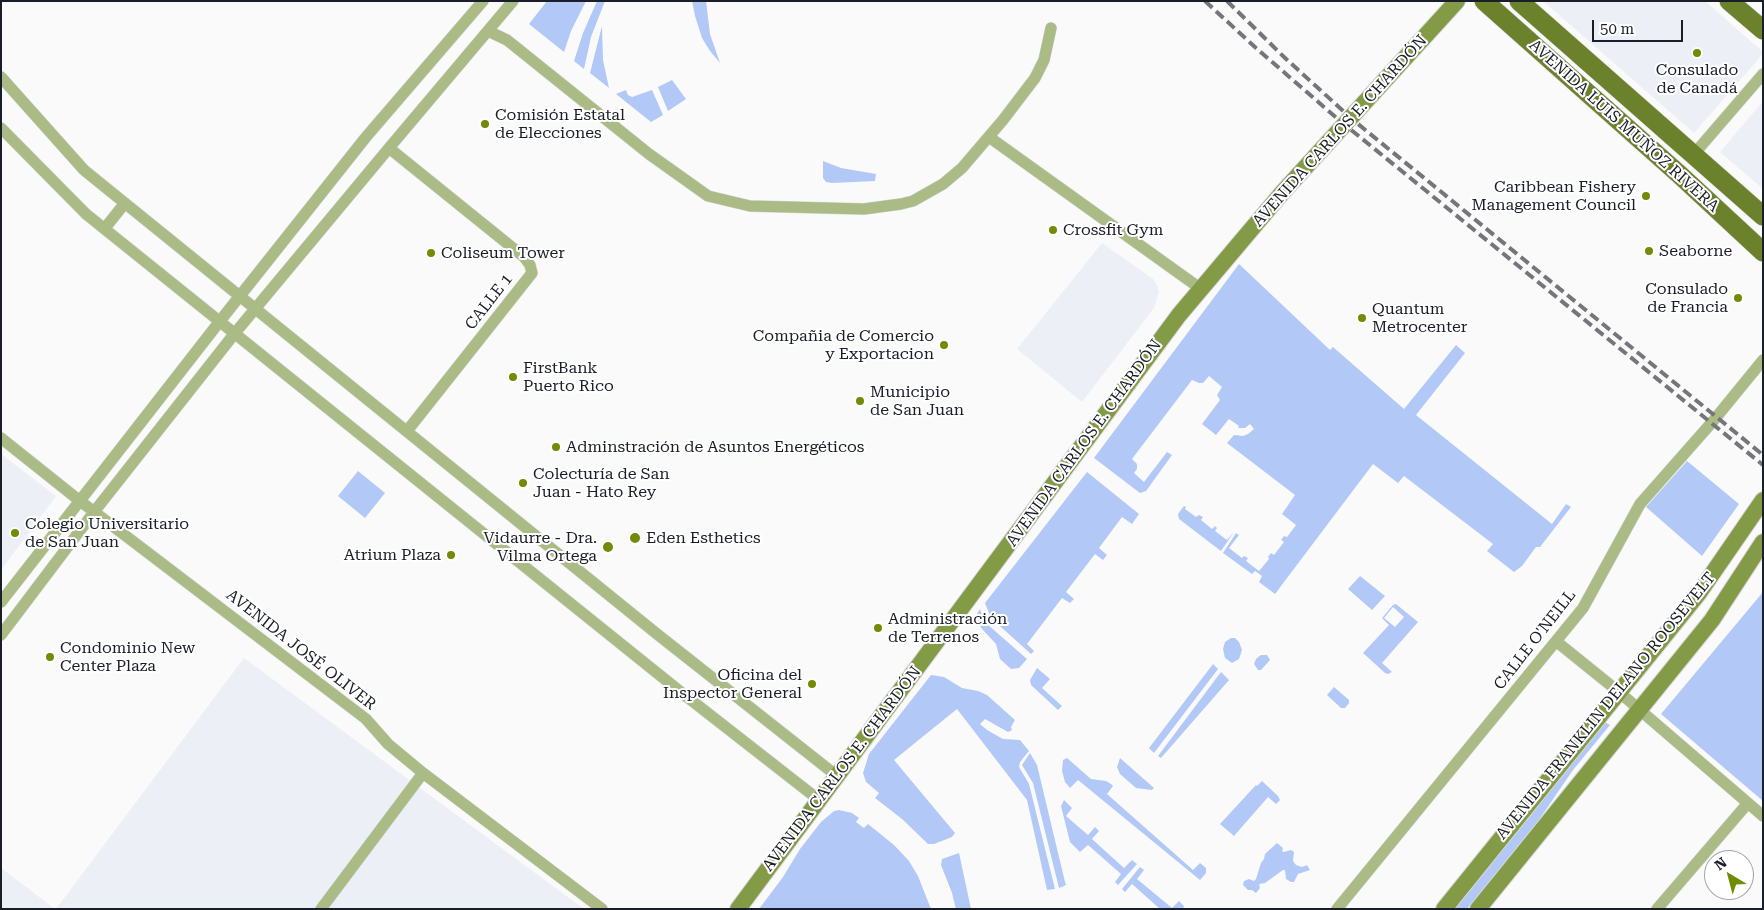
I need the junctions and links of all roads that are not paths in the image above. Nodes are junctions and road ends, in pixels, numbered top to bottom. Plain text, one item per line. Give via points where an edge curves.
1 (482, 1) edge
2 (513, 1) edge
3 (1457, 1) edge
4 (1484, 1) edge
5 (1519, 1) edge
6 (1729, 1) edge
7 (1051, 28) dead end
8 (1763, 30) edge
9 (488, 31) junction
10 (1763, 74) edge
11 (1, 77) edge
12 (1, 128) edge
13 (989, 137) junction
14 (389, 148) junction
15 (1694, 154) junction
16 (125, 203) junction
17 (1763, 216) edge
18 (105, 228) junction
19 (1763, 252) edge
20 (1201, 289) junction
21 (240, 296) junction
22 (256, 309) junction
23 (220, 321) junction
24 (235, 333) junction
25 (1763, 360) edge
26 (408, 431) junction
27 (1, 438) edge
28 (1763, 500) edge
29 (80, 501) junction
30 (94, 512) junction
31 (1763, 542) edge
32 (1, 602) edge
33 (1, 635) edge
34 (1556, 642) junction
35 (1619, 692) junction
36 (1638, 710) junction
37 (423, 772) junction
38 (837, 776) junction
39 (819, 800) junction
40 (1748, 804) junction
41 (1763, 816) edge
42 (321, 909) edge
43 (602, 909) edge
44 (738, 909) edge
45 (1337, 909) edge
46 (1444, 909) edge
47 (1478, 909) edge
48 (1658, 909) edge

1 - 21 street via 366,137
2 - 9 street
3 - 20 street, AVENIDA CARLOS E. CHARDÓN via 1282,193
4 - 19 main road, AVENIDA LUIS MUÑOZ RIVERA
5 - 15 main road, AVENIDA LUIS MUÑOZ RIVERA
6 - 8 main road
7 - 13 street via 1044,60 1035,78
9 - 13 street via 507,40 699,191 735,203 864,209 913,201 943,184 962,168
9 - 14 street
10 - 15 street
11 - 16 street via 84,170
12 - 18 street via 86,214
13 - 20 street
14 - 22 street
14 - 26 street, CALLE 1 via 524,257 532,274
15 - 17 main road, AVENIDA LUIS MUÑOZ RIVERA
16 - 18 street
16 - 21 street
18 - 23 street
20 - 38 street, AVENIDA CARLOS E. CHARDÓN via 1152,350
21 - 22 street
21 - 23 street
22 - 24 street
22 - 26 street
23 - 24 street
23 - 29 street
24 - 30 street
24 - 39 street
25 - 34 street, CALLE O'NEILL via 1640,504 1584,608
26 - 38 street
27 - 29 street, AVENIDA JOSÉ OLIVER
28 - 35 street, AVENIDA FRANKLIN DELANO ROOSEVELT via 1699,593
29 - 30 street, AVENIDA JOSÉ OLIVER
29 - 32 street
30 - 33 street
30 - 37 street, AVENIDA JOSÉ OLIVER via 366,719 388,744
31 - 36 street, AVENIDA FRANKLIN DELANO ROOSEVELT via 1712,620
34 - 35 street
34 - 45 street, CALLE O'NEILL
35 - 36 street
35 - 46 street, AVENIDA FRANKLIN DELANO ROOSEVELT
36 - 40 street
36 - 47 street, AVENIDA FRANKLIN DELANO ROOSEVELT
37 - 42 street
37 - 43 street, AVENIDA JOSÉ OLIVER
38 - 39 street, AVENIDA CARLOS E. CHARDÓN
39 - 44 street, AVENIDA CARLOS E. CHARDÓN
40 - 41 street
40 - 48 street

